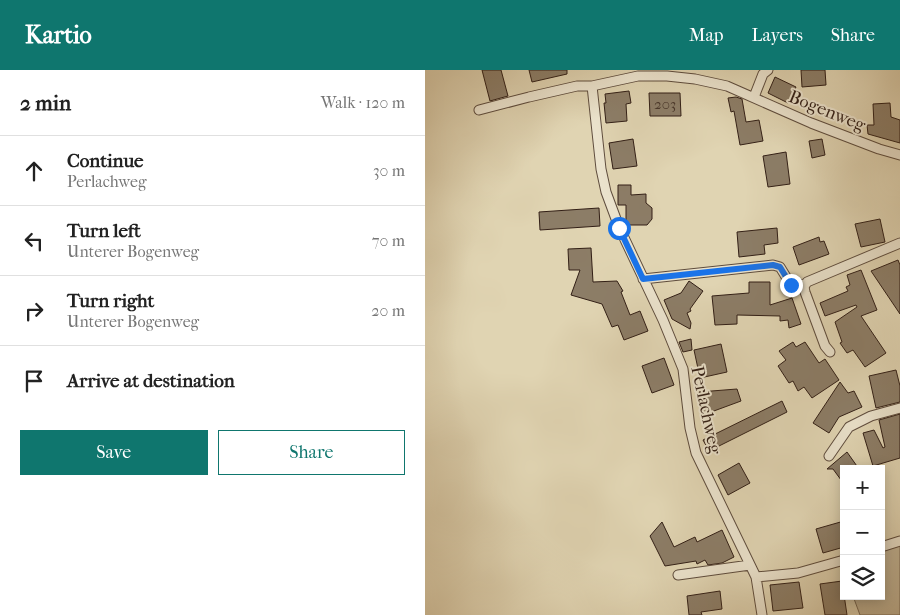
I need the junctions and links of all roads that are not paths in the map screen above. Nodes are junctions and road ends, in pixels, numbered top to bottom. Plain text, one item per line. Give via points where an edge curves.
1 (768, 70) edge
2 (592, 86) junction
3 (754, 97) junction
4 (479, 110) dead end
5 (900, 155) edge
6 (900, 243) edge
7 (643, 279) junction
8 (805, 284) junction
9 (829, 352) dead end
10 (900, 408) edge
11 (829, 456) dead end
12 (900, 541) edge
13 (885, 546) edge
14 (840, 561) edge
15 (750, 565) junction
16 (678, 575) dead end
17 (756, 577) junction
18 (762, 615) edge

1 - 3 street via 763,74
2 - 3 street, Bogenweg via 638,76 667,76 710,82
2 - 4 street, Bogenweg via 577,86
2 - 7 street, Perlachweg via 606,192
3 - 5 street, Bogenweg via 811,123
6 - 8 street
7 - 8 street via 773,265 780,267 791,285
7 - 15 street, Perlachweg via 683,369 696,452
8 - 9 street via 806,296
10 - 11 street via 871,416 849,427
12 - 13 street
14 - 17 street via 798,573
15 - 16 street
15 - 17 street, Perlachweg
17 - 18 street, Perlachweg

